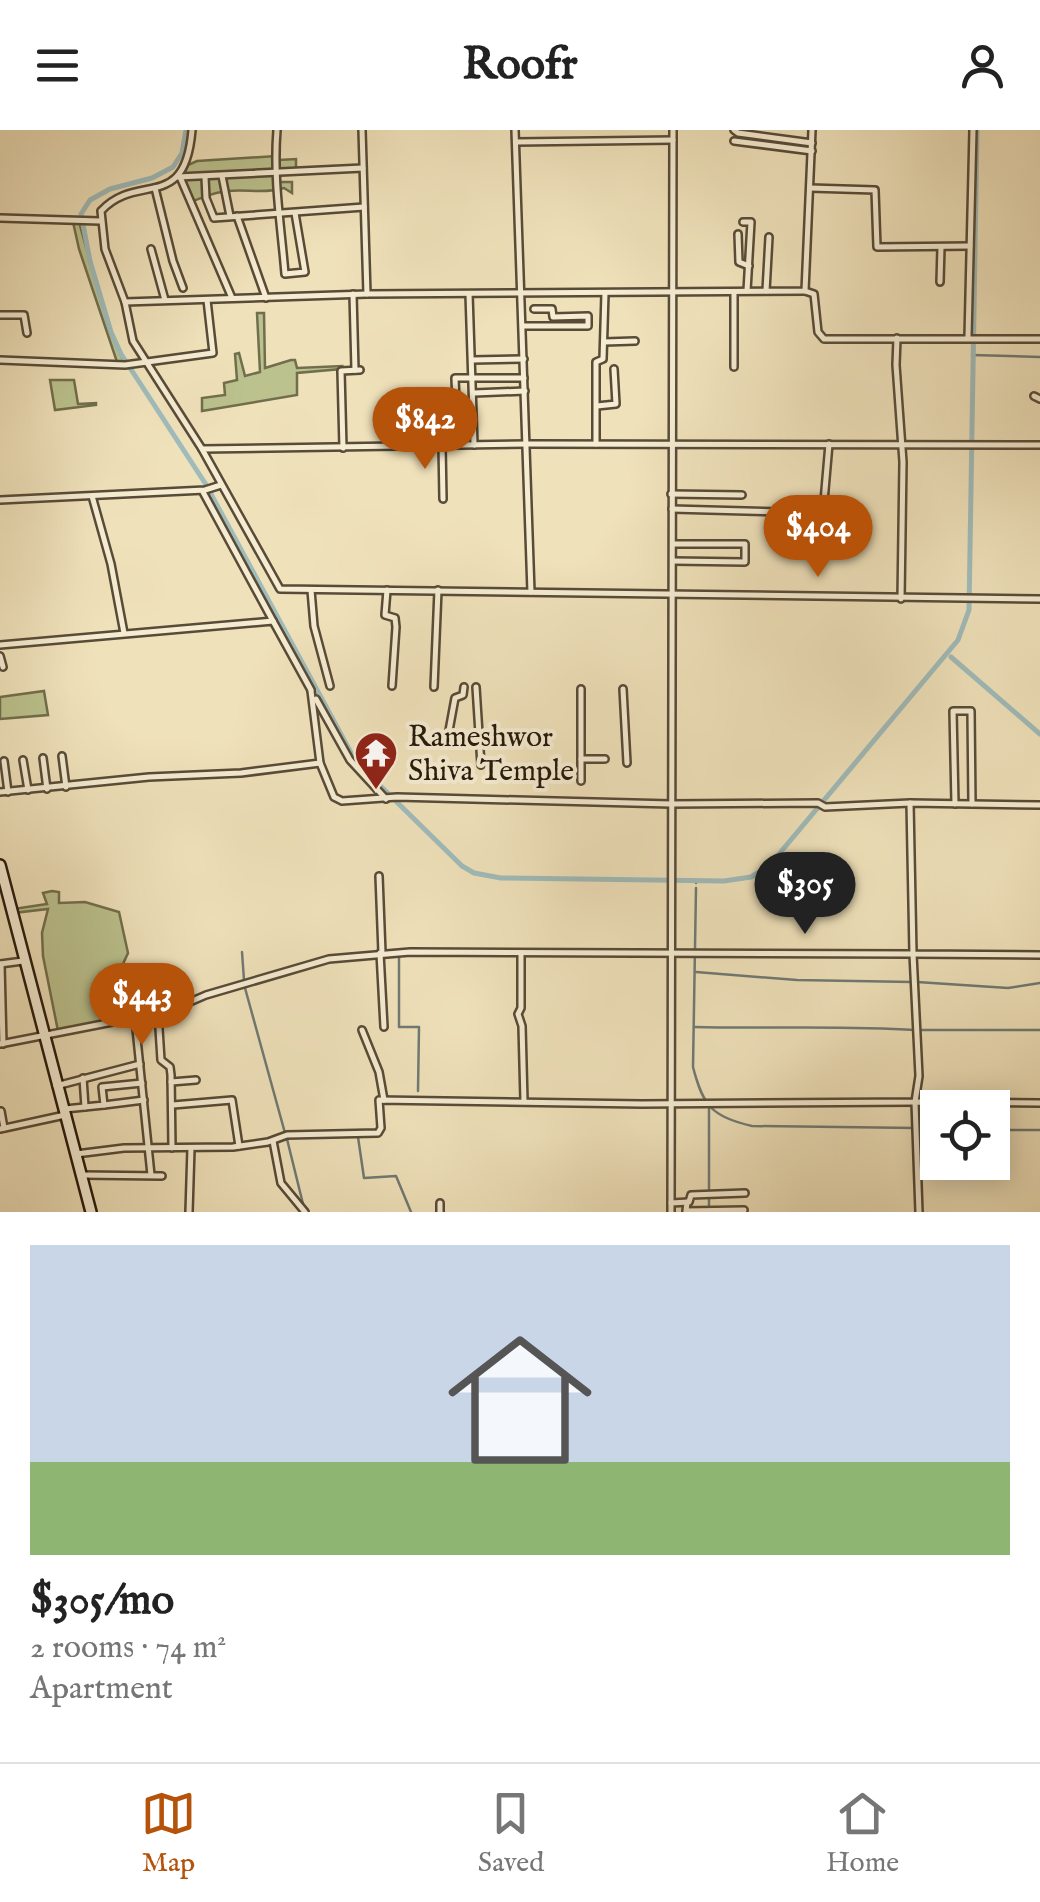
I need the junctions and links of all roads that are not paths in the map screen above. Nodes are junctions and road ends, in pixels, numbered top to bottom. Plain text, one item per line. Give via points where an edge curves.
1 (192, 130) edge
2 (277, 130) edge
3 (362, 130) edge
4 (515, 130) edge
5 (674, 130) edge
6 (734, 130) edge
7 (812, 130) edge
8 (973, 130) edge
9 (673, 140) junction
10 (734, 140) dead end
11 (516, 142) junction
12 (812, 147) junction
13 (363, 168) junction
14 (275, 174) junction
15 (222, 176) junction
16 (179, 177) junction
17 (204, 177) junction
18 (156, 188) junction
19 (810, 188) junction
20 (364, 208) junction
21 (296, 213) junction
22 (277, 214) junction
23 (233, 216) junction
24 (0, 218) edge
25 (100, 221) junction
26 (743, 222) dead end
27 (738, 234) dead end
28 (769, 237) dead end
29 (970, 246) junction
30 (940, 247) junction
31 (151, 250) dead end
32 (749, 266) junction
33 (940, 282) dead end
34 (183, 288) dead end
35 (747, 291) junction
36 (766, 291) junction
37 (804, 291) junction
38 (522, 292) junction
39 (734, 292) junction
40 (468, 293) junction
41 (606, 293) junction
42 (673, 293) junction
43 (352, 294) junction
44 (367, 294) junction
45 (233, 298) junction
46 (266, 298) junction
47 (207, 299) junction
48 (166, 300) junction
49 (125, 302) junction
50 (534, 309) dead end
51 (0, 316) edge
52 (523, 326) junction
53 (27, 332) dead end
54 (897, 338) junction
55 (971, 338) junction
56 (1040, 339) edge
57 (635, 341) dead end
58 (604, 342) junction
59 (524, 359) junction
60 (0, 360) edge
61 (470, 360) junction
62 (146, 363) junction
63 (734, 367) dead end
64 (614, 368) dead end
65 (473, 378) junction
66 (524, 378) junction
67 (524, 392) junction
68 (474, 393) junction
69 (472, 402) junction
70 (597, 406) junction
71 (902, 443) junction
72 (528, 444) junction
73 (596, 444) junction
74 (673, 444) junction
75 (829, 444) junction
76 (474, 445) junction
77 (1040, 445) edge
78 (442, 446) junction
79 (342, 448) junction
80 (202, 449) junction
81 (221, 485) junction
82 (205, 489) junction
83 (671, 494) junction
84 (742, 495) dead end
85 (92, 496) junction
86 (442, 499) dead end
87 (0, 500) edge
88 (672, 509) junction
89 (673, 544) junction
90 (673, 561) junction
91 (311, 590) junction
92 (387, 590) junction
93 (438, 590) junction
94 (531, 592) junction
95 (672, 594) junction
96 (901, 599) junction
97 (1040, 599) edge
98 (273, 621) junction
99 (124, 634) junction
100 (0, 646) edge
101 (0, 656) edge
102 (3, 668) dead end
103 (330, 686) dead end
104 (392, 686) dead end
105 (434, 687) dead end
106 (464, 688) dead end
107 (476, 688) dead end
108 (313, 689) junction
109 (581, 689) dead end
110 (623, 689) dead end
111 (448, 736) dead end
112 (62, 756) dead end
113 (43, 758) dead end
114 (581, 759) junction
115 (24, 760) dead end
116 (605, 760) dead end
117 (4, 761) dead end
118 (627, 762) dead end
119 (320, 763) junction
120 (480, 765) dead end
121 (580, 781) dead end
122 (66, 787) junction
123 (47, 789) junction
124 (28, 790) junction
125 (0, 792) edge
126 (8, 792) junction
127 (391, 798) junction
128 (910, 803) junction
129 (671, 804) junction
130 (954, 804) junction
131 (972, 804) junction
132 (1040, 805) edge
133 (0, 865) edge
134 (379, 876) dead end
135 (3, 891) edge
136 (521, 952) junction
137 (381, 953) junction
138 (672, 954) junction
139 (913, 954) junction
140 (1040, 955) edge
141 (23, 961) junction
142 (0, 964) edge
143 (158, 1013) junction
144 (134, 1018) junction
145 (384, 1027) dead end
146 (362, 1030) dead end
147 (43, 1036) junction
148 (1, 1044) edge
149 (140, 1064) junction
150 (83, 1078) junction
151 (196, 1080) dead end
152 (172, 1082) junction
153 (142, 1083) junction
154 (56, 1086) junction
155 (144, 1100) junction
156 (384, 1100) junction
157 (524, 1101) junction
158 (915, 1102) junction
159 (1040, 1103) edge
160 (104, 1104) junction
161 (173, 1104) junction
162 (672, 1104) junction
163 (86, 1107) junction
164 (1, 1111) edge
165 (65, 1112) junction
166 (2, 1129) edge
167 (272, 1141) junction
168 (239, 1146) junction
169 (149, 1148) junction
170 (172, 1148) junction
171 (191, 1148) junction
172 (76, 1154) junction
173 (150, 1175) junction
174 (82, 1176) junction
175 (162, 1176) dead end
176 (745, 1194) dead end
177 (686, 1202) junction
178 (440, 1203) dead end
179 (671, 1203) junction
180 (744, 1210) edge
181 (92, 1212) edge
182 (189, 1212) edge
183 (305, 1212) edge
184 (440, 1212) edge
185 (671, 1212) edge
186 (919, 1212) edge

1 - 16 street
2 - 14 street
3 - 13 street
4 - 11 street
5 - 9 street
6 - 12 street
7 - 12 street
8 - 29 street
9 - 11 street
9 - 42 street
10 - 12 street
11 - 38 street
12 - 19 street
13 - 14 street
13 - 20 street
14 - 15 street
14 - 22 street
15 - 17 street
15 - 23 street
16 - 17 street
16 - 18 street
16 - 45 street
17 - 23 street via 214,218
18 - 25 street via 111,202
18 - 34 street
19 - 30 street via 875,190 878,248
19 - 37 street
20 - 21 street
20 - 44 street
21 - 22 street
21 - 22 street via 305,272 286,274
22 - 23 street
23 - 46 street
24 - 25 street
25 - 49 street
26 - 32 street via 750,222
27 - 32 street via 739,262
28 - 36 street
29 - 30 street
29 - 55 street
30 - 33 street
31 - 48 street
32 - 35 street
35 - 36 street
35 - 39 street
36 - 37 street
37 - 54 street via 814,294 824,339
38 - 40 street
38 - 41 street
38 - 52 street
39 - 42 street
39 - 63 street
40 - 44 street
40 - 61 street
41 - 42 street
41 - 58 street
42 - 74 street
43 - 44 street
43 - 46 street
43 - 79 street via 357,370 341,371
45 - 46 street
45 - 47 street
47 - 48 street
47 - 62 street via 212,353
48 - 49 street
49 - 62 street
50 - 52 street via 552,308 553,317 588,316 588,326
51 - 53 street via 24,315
52 - 59 street
54 - 55 street
54 - 71 street
55 - 56 street
57 - 58 street
58 - 70 street via 603,359 596,362
59 - 61 street
59 - 66 street
60 - 62 street
61 - 65 street
62 - 80 street
64 - 70 street via 616,404
65 - 66 street
65 - 68 street
65 - 69 street via 456,378 456,402
66 - 67 street
67 - 68 street
67 - 72 street
68 - 69 street
69 - 76 street
70 - 73 street
71 - 75 street
71 - 77 street
71 - 96 street
72 - 73 street
72 - 76 street
72 - 94 street
73 - 74 street
74 - 75 street
74 - 83 street
75 - 88 street via 824,513
76 - 78 street
78 - 79 street
78 - 86 street
79 - 80 street
80 - 81 street
81 - 82 street
81 - 91 street via 276,585
82 - 85 street
82 - 98 street
83 - 84 street
83 - 88 street
85 - 87 street
85 - 99 street
88 - 89 street
89 - 90 street
89 - 90 street via 744,544 745,562
90 - 95 street
91 - 92 street
91 - 103 street
92 - 93 street
92 - 104 street via 386,615 396,618
93 - 94 street
93 - 105 street
94 - 95 street
95 - 96 street
95 - 129 street
96 - 97 street
98 - 99 street
98 - 108 street
99 - 100 street
101 - 102 street
106 - 111 street via 455,698
107 - 120 street
108 - 119 street
108 - 127 street via 350,760
109 - 114 street
110 - 118 street
112 - 122 street
113 - 123 street
114 - 116 street
114 - 121 street
115 - 124 street
117 - 126 street
119 - 122 street
119 - 127 street via 337,799
122 - 123 street
123 - 124 street
124 - 126 street
125 - 126 street
127 - 129 street
128 - 129 street
128 - 130 street
128 - 139 street
129 - 138 street
130 - 131 street
130 - 131 street via 953,711 970,711
131 - 132 street
133 - 135 main road
134 - 137 street
135 - 141 main road
136 - 137 street
136 - 138 street
136 - 157 street
137 - 143 street via 329,958
137 - 145 street
138 - 139 street
138 - 162 street
139 - 140 street
139 - 158 street
141 - 142 street
141 - 147 main road
142 - 148 street
143 - 144 street
143 - 152 street via 161,1060
144 - 147 street
144 - 149 street
146 - 156 street
147 - 148 street
147 - 154 main road
149 - 150 street
149 - 153 street
150 - 154 street
150 - 163 street
151 - 152 street
152 - 161 street
153 - 155 street
153 - 160 street via 102,1087
154 - 165 main road
155 - 160 street
155 - 169 street
156 - 157 street
156 - 167 street via 377,1104 378,1133
157 - 162 street
158 - 159 street
158 - 162 street
158 - 186 street
160 - 163 street
161 - 168 street via 232,1100
161 - 170 street
162 - 179 street
163 - 165 street
164 - 166 street
165 - 166 street
165 - 172 main road
167 - 168 street
167 - 183 street via 281,1183
168 - 171 street
169 - 170 street
169 - 172 street
169 - 173 street
170 - 171 street
171 - 182 street
172 - 174 main road
173 - 174 street
173 - 175 street
174 - 181 main road
176 - 177 street via 690,1194
177 - 179 street
177 - 180 street via 686,1211
178 - 184 street
179 - 185 street

